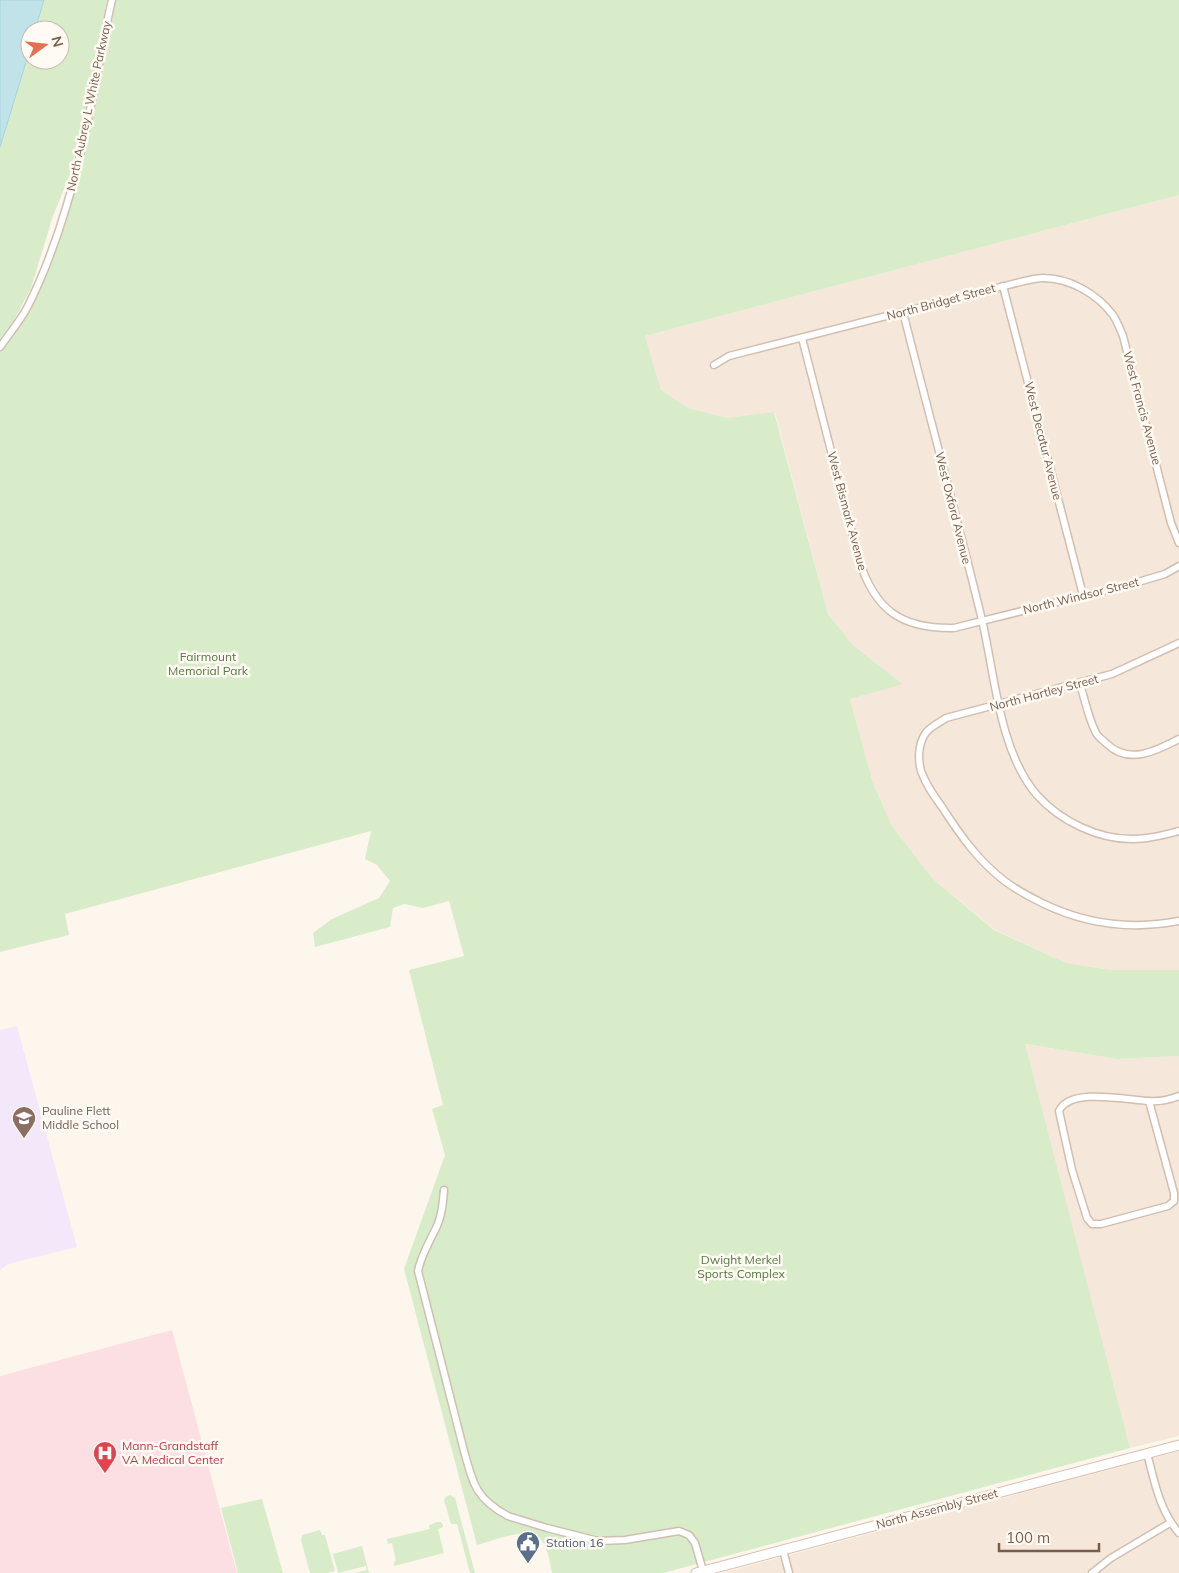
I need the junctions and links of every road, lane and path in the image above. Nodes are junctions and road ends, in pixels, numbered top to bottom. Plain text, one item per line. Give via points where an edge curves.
1 (112, 0) edge
2 (1003, 286) junction
3 (1081, 287) joint
4 (903, 312) junction
5 (802, 338) junction
6 (0, 347) edge
7 (714, 365) dead end
8 (1179, 543) edge
9 (1179, 566) edge
10 (1083, 596) junction
11 (982, 622) junction
12 (1179, 643) edge
13 (1080, 684) junction
14 (999, 705) junction
15 (1179, 739) edge
16 (1179, 831) edge
17 (1179, 921) edge
18 (1179, 1096) edge
19 (1149, 1102) junction
20 (444, 1190) dead end
21 (1179, 1445) edge
22 (1147, 1453) junction
23 (1170, 1523) junction
24 (1179, 1533) edge
25 (783, 1550) junction
26 (701, 1572) edge
27 (789, 1573) edge
28 (1092, 1573) edge

1 - 6 street, North Aubrey L White Parkway via 72,190 27,308
2 - 3 street, North Bridget Street via 1043,278
2 - 4 street, North Bridget Street
2 - 10 street, West Decatur Avenue
3 - 8 street, West Francis Avenue via 1098,299 1113,316 1123,336
4 - 5 street, North Bridget Street
4 - 11 street, West Oxford Avenue
5 - 7 street, North Bridget Street via 730,356
5 - 11 street, West Bismark Avenue via 865,580 891,613 909,623 932,629
9 - 10 street, North Windsor Street via 1165,574
10 - 11 street, North Windsor Street
11 - 14 street, West Oxford Avenue
12 - 13 street, North Hartley Street via 1112,674
13 - 14 street, North Hartley Street
13 - 15 street via 1097,735 1112,749 1128,755 1146,754
14 - 16 street, West Oxford Avenue via 1011,750 1022,774 1058,814 1085,829 1112,837 1158,837
14 - 17 street, North Hartley Street via 946,718 925,734 919,750 920,769 930,790 964,841 1006,882 1062,911 1113,924 1138,926
18 - 19 street
19 - 19 street via 1087,1097 1068,1102 1059,1111 1072,1170 1087,1218 1092,1224 1168,1206 1174,1201
20 - 26 street via 438,1226 418,1271 470,1471 481,1496 508,1516 586,1539 625,1540 679,1531 689,1535 695,1543
21 - 22 main road, North Assembly Street
22 - 23 street
22 - 25 main road, North Assembly Street
23 - 24 street
23 - 28 street via 1110,1558
25 - 26 main road, North Assembly Street
25 - 27 street

